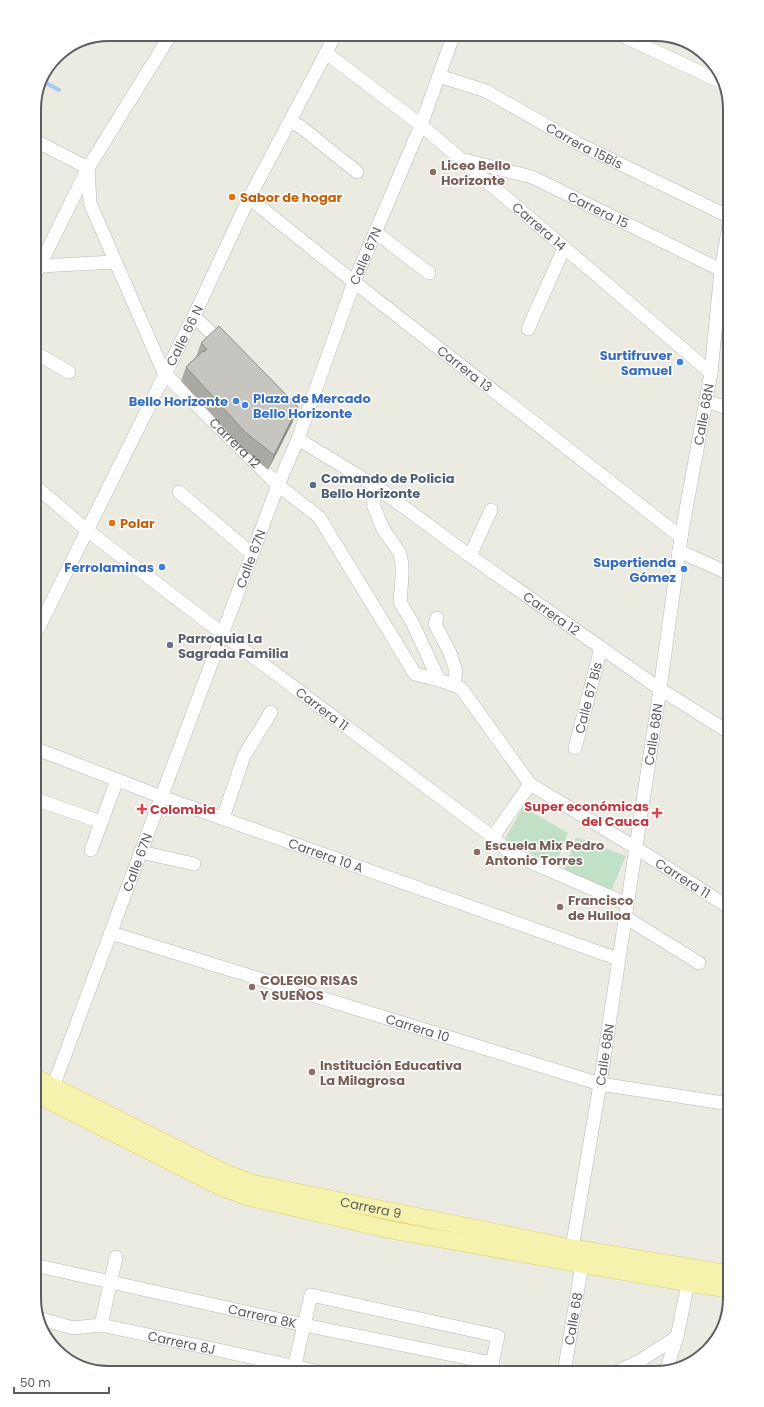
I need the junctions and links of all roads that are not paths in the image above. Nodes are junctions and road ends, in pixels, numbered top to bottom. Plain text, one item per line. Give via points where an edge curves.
1 (167, 41) edge
2 (332, 41) edge
3 (452, 41) edge
4 (634, 41) edge
5 (326, 53) junction
6 (439, 76) junction
7 (716, 80) edge
8 (290, 121) junction
9 (421, 125) junction
10 (41, 144) edge
11 (462, 159) junction
12 (88, 168) junction
13 (357, 172) dead end
14 (249, 198) junction
15 (723, 214) edge
16 (375, 232) junction
17 (564, 248) junction
18 (115, 262) junction
19 (41, 264) edge
20 (723, 270) edge
21 (41, 271) edge
22 (429, 272) dead end
23 (354, 282) junction
24 (723, 286) edge
25 (194, 316) junction
26 (528, 329) dead end
27 (234, 355) edge
28 (41, 356) edge
29 (69, 372) dead end
30 (711, 373) junction
31 (164, 374) junction
32 (706, 401) junction
33 (723, 407) edge
34 (298, 438) junction
35 (278, 485) junction
36 (377, 487) junction
37 (41, 491) edge
38 (179, 492) dead end
39 (491, 510) dead end
40 (88, 531) junction
41 (681, 536) junction
42 (679, 551) junction
43 (252, 554) junction
44 (470, 556) junction
45 (723, 571) edge
46 (437, 618) dead end
47 (41, 623) edge
48 (223, 634) junction
49 (601, 648) junction
50 (439, 680) junction
51 (454, 685) junction
52 (660, 689) junction
53 (271, 712) dead end
54 (723, 729) edge
55 (575, 748) dead end
56 (41, 751) edge
57 (117, 780) junction
58 (530, 784) junction
59 (162, 797) junction
60 (41, 801) edge
61 (223, 818) junction
62 (101, 822) junction
63 (493, 837) junction
64 (636, 848) junction
65 (91, 850) dead end
66 (141, 852) junction
67 (194, 864) dead end
68 (627, 904) junction
69 (723, 904) edge
70 (625, 917) junction
71 (111, 933) junction
72 (618, 959) junction
73 (699, 963) dead end
74 (41, 1081) edge
75 (600, 1084) junction
76 (53, 1087) junction
77 (41, 1097) edge
78 (723, 1103) edge
79 (572, 1248) junction
80 (116, 1257) dead end
81 (582, 1264) junction
82 (41, 1267) edge
83 (723, 1273) edge
84 (111, 1282) junction
85 (688, 1284) junction
86 (723, 1289) edge
87 (45, 1320) edge
88 (101, 1325) junction
89 (304, 1325) junction
90 (677, 1337) junction
91 (668, 1365) edge
92 (281, 1366) edge
93 (295, 1366) edge
94 (482, 1366) edge
95 (491, 1366) edge
96 (565, 1366) edge
97 (629, 1366) edge

1 - 12 street
2 - 5 street, Calle 66 N
3 - 6 street, Calle 67N
4 - 7 street
5 - 8 street, Calle 66 N
5 - 9 street, Carrera 14
6 - 9 street, Calle 67N
6 - 15 street, Carrera 15Bis via 486,91 577,142
8 - 13 street
8 - 14 street, Calle 66 N
9 - 11 street, Carrera 14
9 - 16 street, Calle 67N
10 - 12 street
11 - 17 street, Carrera 14
11 - 20 street, Carrera 15 via 532,177
12 - 18 street, Carrera 12 via 90,202
12 - 19 street
14 - 23 street, Carrera 13
14 - 25 street, Calle 66 N
16 - 22 street
16 - 23 street, Calle 67N
17 - 26 street
17 - 30 street, Carrera 14
18 - 21 street
18 - 31 street, Carrera 12
23 - 34 street, Calle 67N
23 - 41 street, Carrera 13
24 - 30 street, Calle 68N
25 - 27 street
25 - 31 street, Calle 66 N
28 - 29 street
30 - 32 street, Calle 68N
31 - 35 street, Carrera 12
31 - 40 street, Calle 66 N
32 - 33 street
32 - 41 street, Calle 68N
34 - 35 street, Calle 67N
34 - 36 street, Carrera 12
35 - 43 street, Calle 67N
35 - 50 street, Carrera 12 via 319,517 415,674
36 - 44 street, Carrera 12
36 - 50 street via 373,504 383,529 400,552 400,602
37 - 40 street, Carrera 11
38 - 43 street
39 - 44 street
40 - 47 street, Calle 66 N
40 - 48 street, Carrera 11
41 - 42 street, Calle 68N
42 - 45 street
42 - 52 street, Calle 68N
43 - 48 street, Calle 67N
44 - 49 street, Carrera 12
46 - 51 street via 435,624 456,671
48 - 59 street, Calle 67N
48 - 63 street, Carrera 11
49 - 52 street, Carrera 12
49 - 55 street, Calle 67 Bis
50 - 51 street, Carrera 12
51 - 58 street, Carrera 12 via 461,688
52 - 54 street, Carrera 12
52 - 64 street, Calle 68N
53 - 61 street via 244,756
56 - 57 street, Carrera 10 A
57 - 59 street, Carrera 10 A
57 - 62 street
58 - 63 street
58 - 64 street, Carrera 12
59 - 61 street, Carrera 10 A
59 - 66 street, Calle 67N
60 - 62 street
61 - 72 street, Carrera 10 A
62 - 65 street
63 - 68 street, Carrera 11 via 510,853
64 - 68 street, Calle 68N
64 - 69 street, Carrera 11
66 - 67 street
66 - 71 street, Calle 67N
68 - 70 street, Calle 68N
70 - 72 street, Calle 68N
70 - 73 street
71 - 75 street, Carrera 10
71 - 76 street, Calle 67N
72 - 75 street, Calle 68N
74 - 76 main road, Carrera 9
75 - 78 street, Carrera 10
75 - 79 street, Calle 68N
76 - 79 main road, Carrera 9 via 223,1172 251,1183
77 - 81 main road, Carrera 9 via 219,1186 248,1197 391,1230
79 - 83 main road, Carrera 9
80 - 84 street
81 - 85 main road, Carrera 9
81 - 96 street, Calle 68
82 - 84 street, Carrera 8K
84 - 88 street
84 - 89 street, Carrera 8K
85 - 86 main road, Carrera 9
85 - 90 street
87 - 88 street, Carrera 8J via 73,1328
88 - 92 street, Carrera 8J
89 - 93 street
89 - 94 street, Carrera 8K
89 - 95 street via 311,1295 498,1336
90 - 91 street
90 - 97 street

